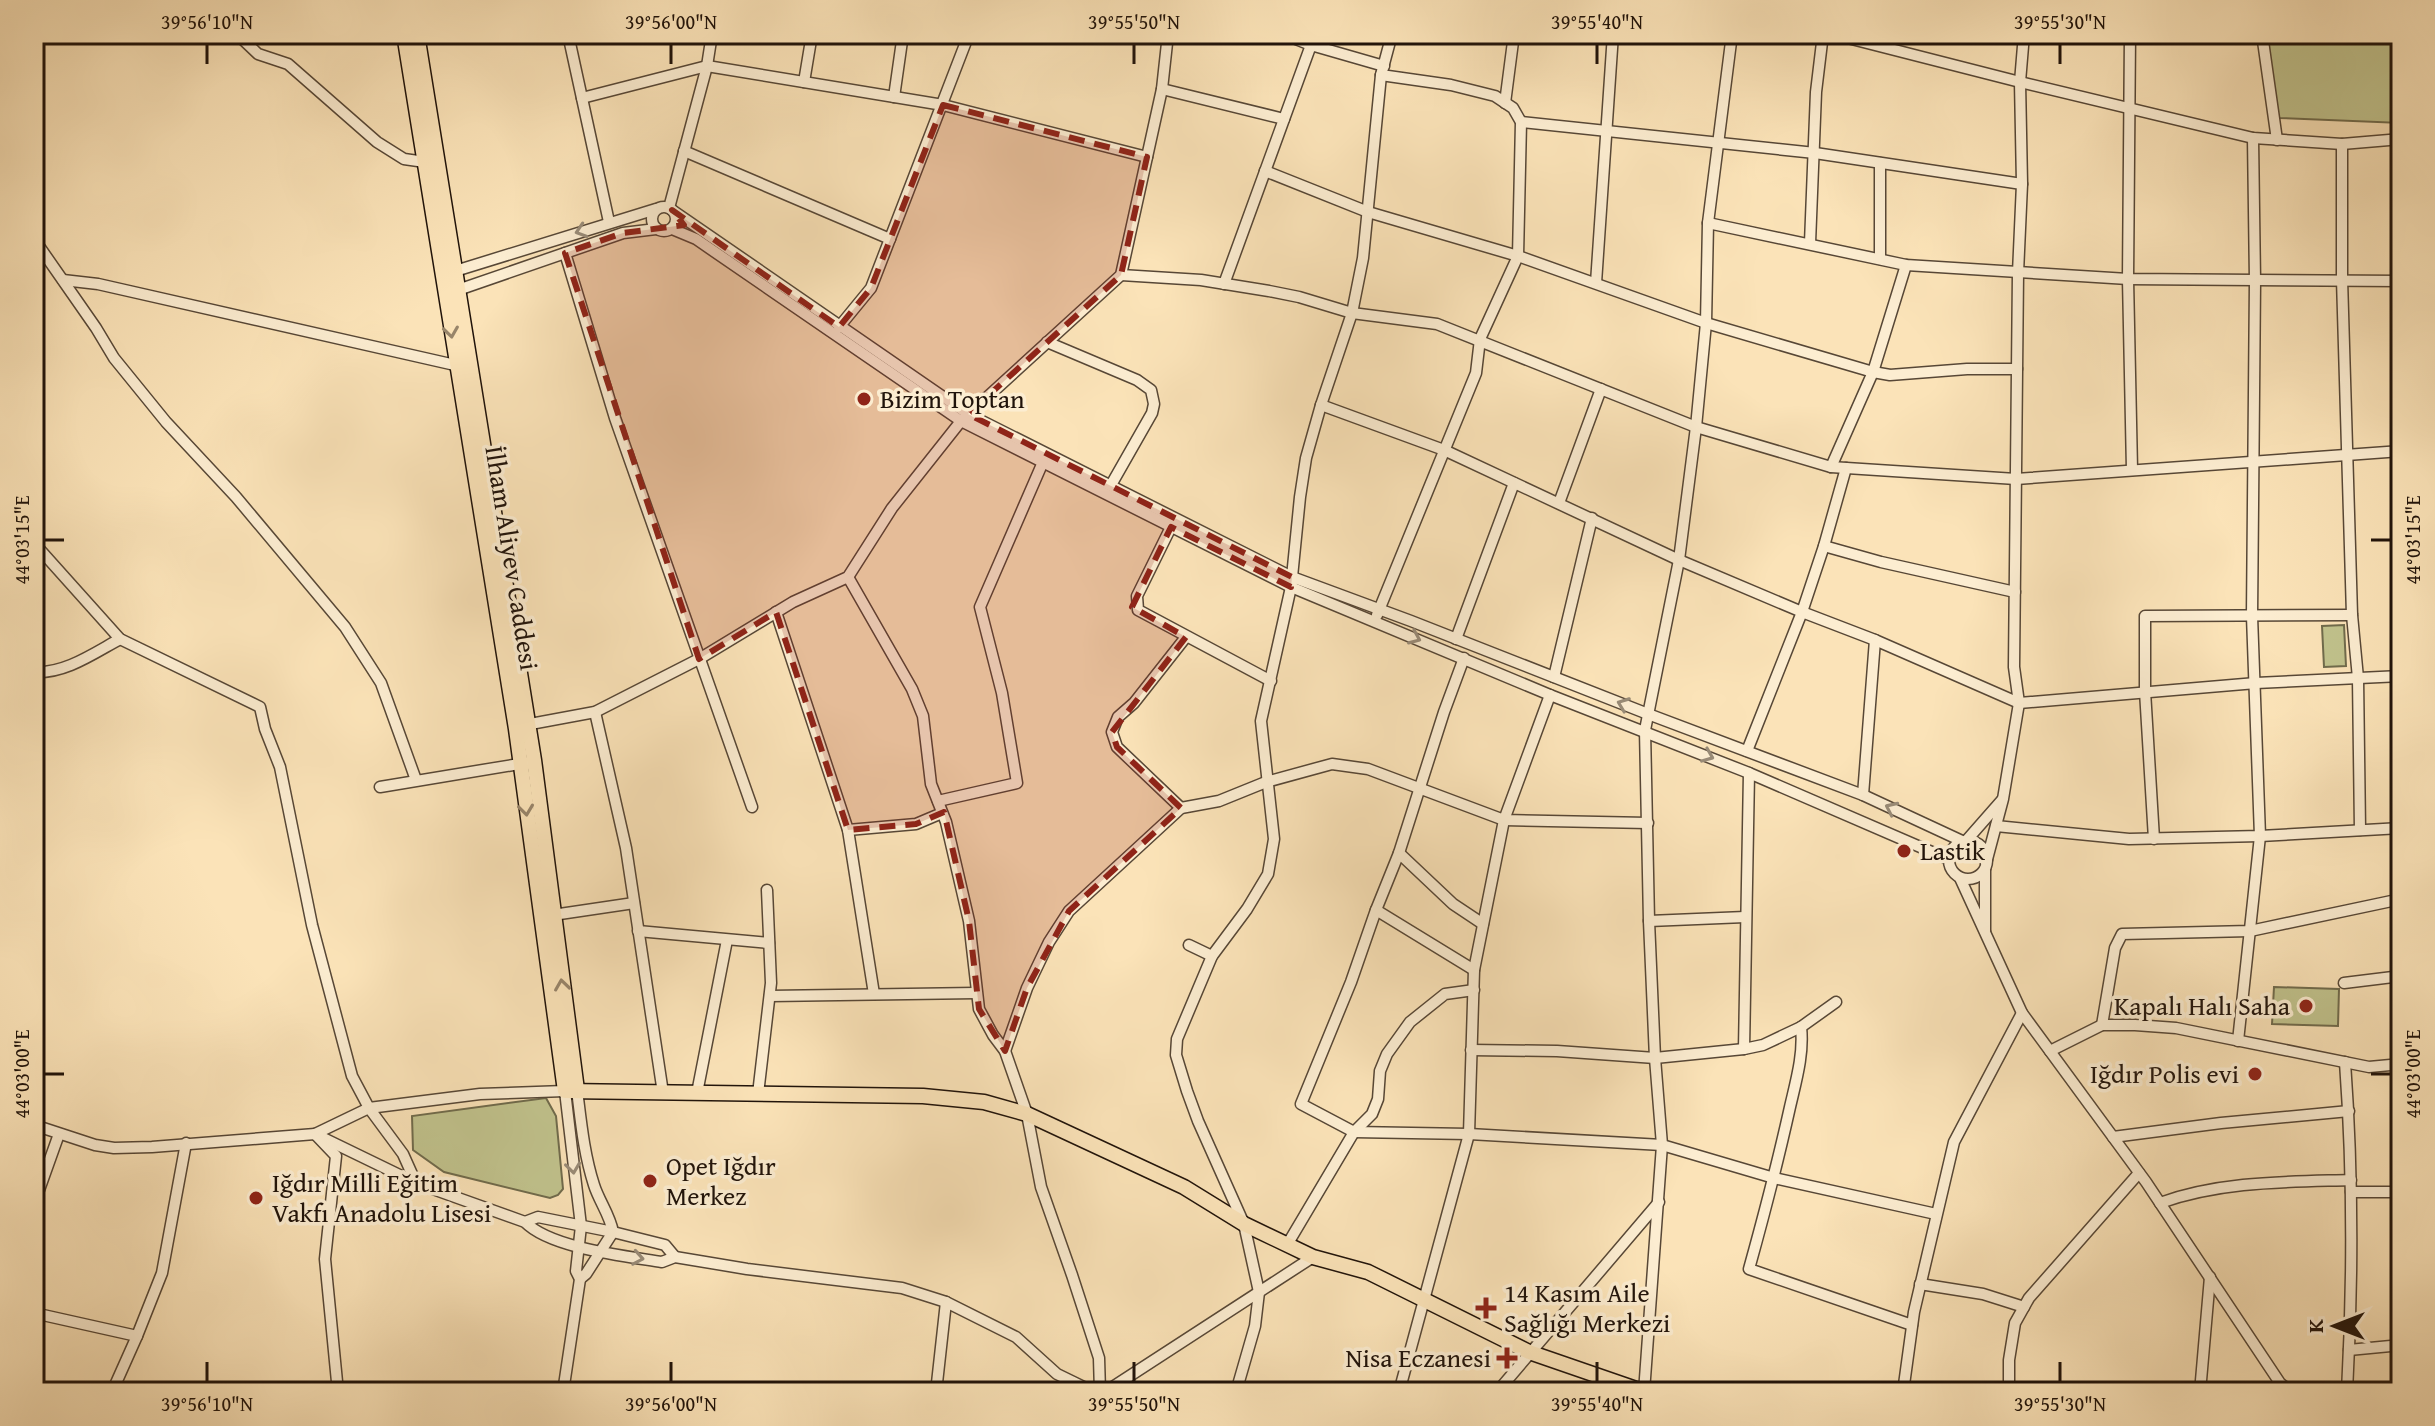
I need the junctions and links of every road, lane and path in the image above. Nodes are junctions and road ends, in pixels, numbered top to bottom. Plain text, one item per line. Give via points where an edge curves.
1 (237, 34) edge
2 (404, 34) edge
3 (417, 34) edge
4 (568, 34) edge
5 (712, 34) edge
6 (812, 34) edge
7 (903, 34) edge
8 (969, 34) edge
9 (1168, 34) edge
10 (1283, 34) edge
11 (1392, 34) edge
12 (1514, 34) edge
13 (1613, 34) edge
14 (1732, 34) edge
15 (1823, 34) edge
16 (1832, 34) edge
17 (2024, 34) edge
18 (2130, 34) edge
19 (2262, 34) edge
20 (1865, 38) edge
21 (1311, 45) junction
22 (707, 66) junction
23 (1382, 71) junction
24 (804, 82) junction
25 (2020, 82) junction
26 (1162, 89) junction
27 (894, 97) junction
28 (582, 98) junction
29 (1505, 103) junction
30 (943, 105) junction
31 (2131, 109) junction
32 (1284, 119) junction
33 (1521, 122) junction
34 (1607, 133) junction
35 (2253, 138) junction
36 (2401, 139) edge
37 (2277, 140) junction
38 (1720, 142) junction
39 (2342, 144) junction
40 (684, 151) junction
41 (1815, 153) junction
42 (1147, 157) junction
43 (425, 162) junction
44 (1880, 163) junction
45 (1265, 171) junction
46 (2022, 184) junction
47 (656, 209) junction
48 (670, 209) junction
49 (1368, 212) junction
50 (609, 222) junction
51 (1708, 223) junction
52 (656, 229) junction
53 (672, 229) junction
54 (34, 239) edge
55 (890, 239) junction
56 (1810, 243) junction
57 (565, 253) junction
58 (1518, 256) junction
59 (1880, 259) junction
60 (1906, 265) junction
61 (449, 273) junction
62 (2018, 273) junction
63 (1121, 275) junction
64 (2128, 279) junction
65 (2342, 279) junction
66 (63, 280) junction
67 (2255, 281) junction
68 (2401, 281) edge
69 (1596, 283) junction
70 (1224, 284) junction
71 (452, 292) junction
72 (1352, 313) junction
73 (1706, 323) junction
74 (839, 327) junction
75 (1480, 339) junction
76 (1047, 342) junction
77 (455, 365) junction
78 (2017, 369) junction
79 (1873, 372) junction
80 (1601, 389) junction
81 (1321, 405) junction
82 (964, 418) junction
83 (1696, 427) junction
84 (1444, 450) junction
85 (2401, 451) edge
86 (2347, 455) junction
87 (2255, 461) junction
88 (1043, 462) junction
89 (1831, 467) junction
90 (1846, 468) junction
91 (2132, 470) junction
92 (2016, 479) junction
93 (1514, 483) junction
94 (1111, 485) junction
95 (1559, 503) junction
96 (1592, 518) junction
97 (1171, 527) junction
98 (34, 543) edge
99 (1824, 546) junction
100 (1679, 560) junction
101 (848, 577) junction
102 (1292, 582) junction
103 (2015, 592) junction
104 (776, 612) junction
105 (1802, 612) junction
106 (2352, 615) junction
107 (1377, 616) junction
108 (2252, 616) junction
109 (1186, 637) junction
110 (120, 639) junction
111 (1456, 639) junction
112 (1875, 640) junction
113 (1464, 658) junction
114 (699, 659) junction
115 (34, 672) edge
116 (2401, 676) edge
117 (1554, 677) junction
118 (2358, 678) junction
119 (1271, 681) junction
120 (2256, 683) junction
121 (2145, 691) junction
122 (1550, 695) junction
123 (2019, 703) junction
124 (595, 712) junction
125 (1648, 714) junction
126 (522, 726) junction
127 (1645, 730) junction
128 (1747, 751) junction
129 (527, 762) junction
130 (1749, 773) junction
131 (416, 780) junction
132 (1266, 782) junction
133 (380, 787) dead end
134 (1421, 788) junction
135 (1863, 795) junction
136 (2003, 799) junction
137 (938, 801) junction
138 (752, 807) dead end
139 (1181, 808) junction
140 (942, 813) junction
141 (1504, 820) junction
142 (1648, 823) junction
143 (1996, 826) junction
144 (2401, 828) edge
145 (848, 830) junction
146 (2360, 830) junction
147 (2260, 836) junction
148 (2154, 839) junction
149 (1964, 841) junction
150 (1399, 853) junction
151 (1948, 859) junction
152 (1986, 866) junction
153 (1960, 878) junction
154 (767, 890) dead end
155 (2401, 899) edge
156 (634, 903) junction
157 (1376, 910) junction
158 (553, 915) junction
159 (1745, 917) junction
160 (1649, 921) junction
161 (1483, 924) junction
162 (638, 931) junction
163 (2250, 931) junction
164 (1985, 937) junction
165 (727, 940) junction
166 (769, 943) junction
167 (1189, 945) dead end
168 (1212, 956) junction
169 (1474, 970) junction
170 (2401, 976) edge
171 (2344, 983) dead end
172 (1474, 990) junction
173 (976, 993) junction
174 (874, 994) junction
175 (770, 996) junction
176 (1836, 1002) dead end
177 (2022, 1013) junction
178 (2102, 1025) junction
179 (1801, 1027) junction
180 (2238, 1041) junction
181 (1744, 1049) junction
182 (1471, 1050) junction
183 (1005, 1051) junction
184 (2050, 1051) junction
185 (1655, 1058) junction
186 (2345, 1062) junction
187 (2401, 1064) edge
188 (571, 1090) junction
189 (663, 1093) junction
190 (697, 1093) junction
191 (758, 1094) junction
192 (369, 1108) junction
193 (2349, 1111) junction
194 (1027, 1114) junction
195 (34, 1125) edge
196 (1354, 1132) junction
197 (59, 1134) junction
198 (315, 1134) junction
199 (1469, 1134) junction
200 (2113, 1137) junction
201 (186, 1143) junction
202 (1662, 1145) junction
203 (2139, 1173) junction
204 (1774, 1178) junction
205 (2351, 1180) junction
206 (416, 1183) junction
207 (2351, 1192) junction
208 (2401, 1192) edge
209 (1659, 1202) junction
210 (2160, 1203) junction
211 (34, 1204) edge
212 (1936, 1214) junction
213 (525, 1222) junction
214 (1244, 1224) junction
215 (581, 1226) junction
216 (613, 1232) junction
217 (1287, 1245) junction
218 (577, 1246) junction
219 (601, 1251) junction
220 (675, 1257) junction
221 (1313, 1257) junction
222 (2210, 1277) junction
223 (580, 1279) junction
224 (1920, 1284) junction
225 (1259, 1292) junction
226 (1423, 1299) junction
227 (946, 1302) junction
228 (2024, 1307) junction
229 (34, 1313) edge
230 (1912, 1325) junction
231 (137, 1336) junction
232 (2401, 1345) edge
233 (2349, 1350) junction
234 (1529, 1352) junction
235 (34, 1389) edge
236 (87, 1392) edge
237 (112, 1392) edge
238 (338, 1392) edge
239 (563, 1392) edge
240 (936, 1392) edge
241 (1094, 1392) edge
242 (1102, 1392) edge
243 (1236, 1392) edge
244 (1399, 1392) edge
245 (1497, 1392) edge
246 (1644, 1392) edge
247 (1903, 1392) edge
248 (2009, 1392) edge
249 (2200, 1392) edge
250 (2291, 1392) edge
251 (2347, 1392) edge

1 - 43 street via 258,54 288,64 377,142 404,159
2 - 43 main road, İlham Aliyev Caddesi
3 - 61 main road, İlham Aliyev Caddesi
4 - 28 street
5 - 22 street
6 - 24 street
7 - 27 street
8 - 30 street
9 - 26 street
10 - 21 street
11 - 23 street
12 - 29 street
13 - 34 street
14 - 38 street
15 - 41 street
16 - 20 street
17 - 25 street
18 - 31 street
19 - 37 street
20 - 25 street
21 - 23 street
21 - 32 street
22 - 24 street
22 - 28 street
22 - 40 street
23 - 29 street via 1495,96
23 - 49 street
24 - 27 street
25 - 31 street
25 - 46 street
26 - 32 street
26 - 42 street
27 - 30 street
28 - 50 street
29 - 33 street
30 - 42 street
30 - 55 street
31 - 35 street
31 - 64 street
32 - 45 street
33 - 34 street
33 - 58 street
34 - 38 street
34 - 69 street
35 - 37 street
35 - 67 street
36 - 39 street
37 - 39 street
38 - 41 street
38 - 51 street
39 - 65 street
40 - 48 street
40 - 55 street
41 - 44 street
41 - 56 street
42 - 63 street
43 - 61 main road, İlham Aliyev Caddesi
44 - 46 street
44 - 59 street
45 - 49 street
45 - 70 street
46 - 62 street
47 - 48 street
47 - 50 street
47 - 52 street via 651,219
48 - 53 street via 676,217
48 - 74 street
49 - 58 street
49 - 72 street
50 -> 61 street
51 - 56 street
51 - 73 street
52 - 53 street
52 - 57 street via 623,233
53 - 82 street via 696,239
54 - 66 street
55 - 74 street via 871,288
56 - 59 street
57 - 71 street
57 - 114 street via 615,418
58 - 69 street
58 - 75 street
59 - 60 street
60 - 62 street
60 - 79 street
61 - 71 main road, İlham Aliyev Caddesi
62 - 64 street
62 - 78 street
63 - 70 street
63 - 76 street
64 - 67 street
64 - 91 street
65 - 67 street
65 - 68 street
65 - 86 street
66 - 77 street
66 - 131 street via 114,358 166,422 345,627 381,683
67 - 87 street
69 - 73 street
70 - 72 street
71 -> 77 main road, İlham Aliyev Caddesi
71 - 126 main road, İlham Aliyev Caddesi
72 - 75 street via 1437,324
72 - 81 street
73 - 79 street
73 - 83 street
74 - 82 street
75 - 80 street
75 - 84 street via 1476,373
76 - 82 street
76 - 94 street via 1151,390 1152,413
77 - 126 main road, İlham Aliyev Caddesi
78 - 79 street
78 - 92 street
79 - 89 street
80 - 83 street
80 - 95 street
81 - 84 street
81 - 102 street via 1306,458
82 - 88 street
82 - 94 street
82 - 101 street via 892,508
83 - 89 street
83 - 100 street
84 - 93 street
84 - 107 street
85 - 86 street
86 - 87 street
86 - 106 street
87 - 91 street
87 - 108 street
88 - 97 street
88 - 137 street via 980,607 1017,783
89 - 90 street
90 - 92 street
90 - 99 street
91 - 92 street
92 - 103 street
93 - 95 street
93 - 111 street
94 - 102 street
95 - 96 street
96 - 100 street
96 - 117 street
97 - 102 street
97 - 109 street via 1136,603 1138,610
98 - 110 street
99 - 103 street
99 - 105 street
100 - 105 street
100 - 125 street
101 - 104 street
101 - 137 street via 918,700
102 - 107 street
102 - 119 street
103 - 123 street
104 - 114 street
104 - 145 street
105 - 112 street
105 - 128 street
106 - 108 street
106 - 118 street
107 - 111 street
107 -> 113 street
108 - 120 street
108 - 121 street via 2145,616
109 - 119 street
109 - 139 street via 1118,717 1112,732 1117,747
110 - 115 street via 62,669
110 - 192 street via 260,707 280,767 312,925 352,1076
111 - 117 street
112 - 123 street
112 - 135 street
113 - 122 street
113 - 134 street
114 - 124 street
114 - 138 street
116 - 118 street
125 -> 117 street
118 - 120 street
118 - 146 street
119 - 132 street via 1261,721
120 - 121 street
120 - 147 street
121 - 123 street
121 - 148 street
122 - 127 street
122 - 141 street
123 - 136 street
124 - 126 street
124 - 156 street
125 - 127 street
125 - 128 street
126 - 129 main road, İlham Aliyev Caddesi
127 -> 130 street
127 - 142 street
128 - 135 street
129 - 131 street
129 - 158 main road, İlham Aliyev Caddesi
129 -> 188 main road, İlham Aliyev Caddesi
130 - 151 street
130 - 159 street
131 - 133 street
132 - 134 street via 1341,764
132 - 139 street via 1219,801
132 - 168 street via 1274,839 1268,874
134 - 141 street
134 - 150 street
149 -> 135 street
136 - 143 street
136 - 149 street
137 - 140 street
139 - 183 street via 1069,911 1027,988
140 - 145 street via 916,824
140 - 173 street via 969,921
141 - 142 street
141 - 161 street
142 - 160 street
143 - 148 street
143 - 152 street
144 - 146 street
145 - 174 street
146 - 147 street
147 - 148 street
147 - 163 street
149 - 151 street via 1952,848
149 - 152 street via 1982,847
150 - 157 street
150 - 161 street via 1453,904
151 - 153 street
152 - 153 street via 1971,879
152 - 164 street
153 - 164 street
154 - 166 street
155 - 163 street
156 - 158 street
156 - 162 street
157 - 169 street
157 - 196 street via 1301,1104
188 -> 158 main road, İlham Aliyev Caddesi
159 - 160 street
159 - 181 street
160 - 185 street
161 - 169 street
162 - 165 street
162 - 189 street
163 - 178 street via 2122,934
163 - 180 street
164 - 177 street
165 - 166 street
165 - 190 street
166 - 175 street
167 - 168 street
168 - 214 street via 1177,1039 1176,1055 1198,1121
169 - 172 street
170 - 171 street
172 - 182 street
172 - 196 street via 1445,994 1410,1022 1387,1054 1372,1114
173 - 174 street
173 - 183 street via 979,1009
174 - 175 street
175 - 191 street
176 - 179 street
177 - 184 street
177 - 212 street via 1954,1142
178 - 180 street via 2176,1028
178 - 184 street
179 - 181 street
179 - 204 street via 1798,1071
180 - 186 street
181 - 185 street
182 - 185 street
182 - 199 street
183 - 194 street
184 - 200 street
185 - 202 street
186 - 187 street via 2369,1067
186 - 193 street
188 - 189 main road
188 - 192 street via 480,1094
188 -> 215 street
188 - 216 street via 586,1158
189 - 190 main road
190 - 191 main road
191 - 194 main road via 923,1096 984,1102
192 - 198 street
192 - 206 street via 403,1154
193 - 200 street
193 - 205 street
194 - 214 main road via 1184,1187
194 - 242 street via 1041,1187 1099,1358
195 - 197 street
196 - 199 street
196 - 217 street
197 - 201 street via 114,1148
197 - 211 street
198 - 201 street
198 - 206 street
198 - 238 street via 336,1156 325,1259
199 - 202 street
199 - 226 street
200 - 203 street
201 - 231 street via 162,1273
202 - 204 street
202 - 209 street
203 - 210 street
203 - 228 street
204 - 212 street
204 - 230 street via 1749,1269
205 - 207 street
205 - 210 street via 2256,1183
206 - 213 street
207 - 208 street
207 - 233 street
209 - 234 street
209 - 246 street
210 - 222 street
212 - 224 street
213 - 215 street via 538,1217
213 - 218 street via 535,1233
214 - 217 main road
214 - 225 street
215 - 216 street
215 - 218 street
216 - 219 street
216 - 220 street via 665,1245
217 - 221 main road
218 - 219 street
218 - 223 street
219 -> 220 street via 662,1262
219 - 223 street
220 - 227 street via 902,1288
221 - 225 street
221 - 226 main road via 1368,1272
222 - 249 street
222 - 250 street
223 - 239 street
224 - 228 street
224 - 230 street
225 - 242 street
225 - 243 street
226 - 234 main road
226 - 244 street
227 - 240 street
227 - 241 street via 1016,1337 1057,1374
228 - 248 street via 2015,1323
229 - 231 street
230 - 247 street
231 - 237 street
232 - 233 street
233 - 251 street
234 - 245 street
234 - 246 main road
235 - 236 street

